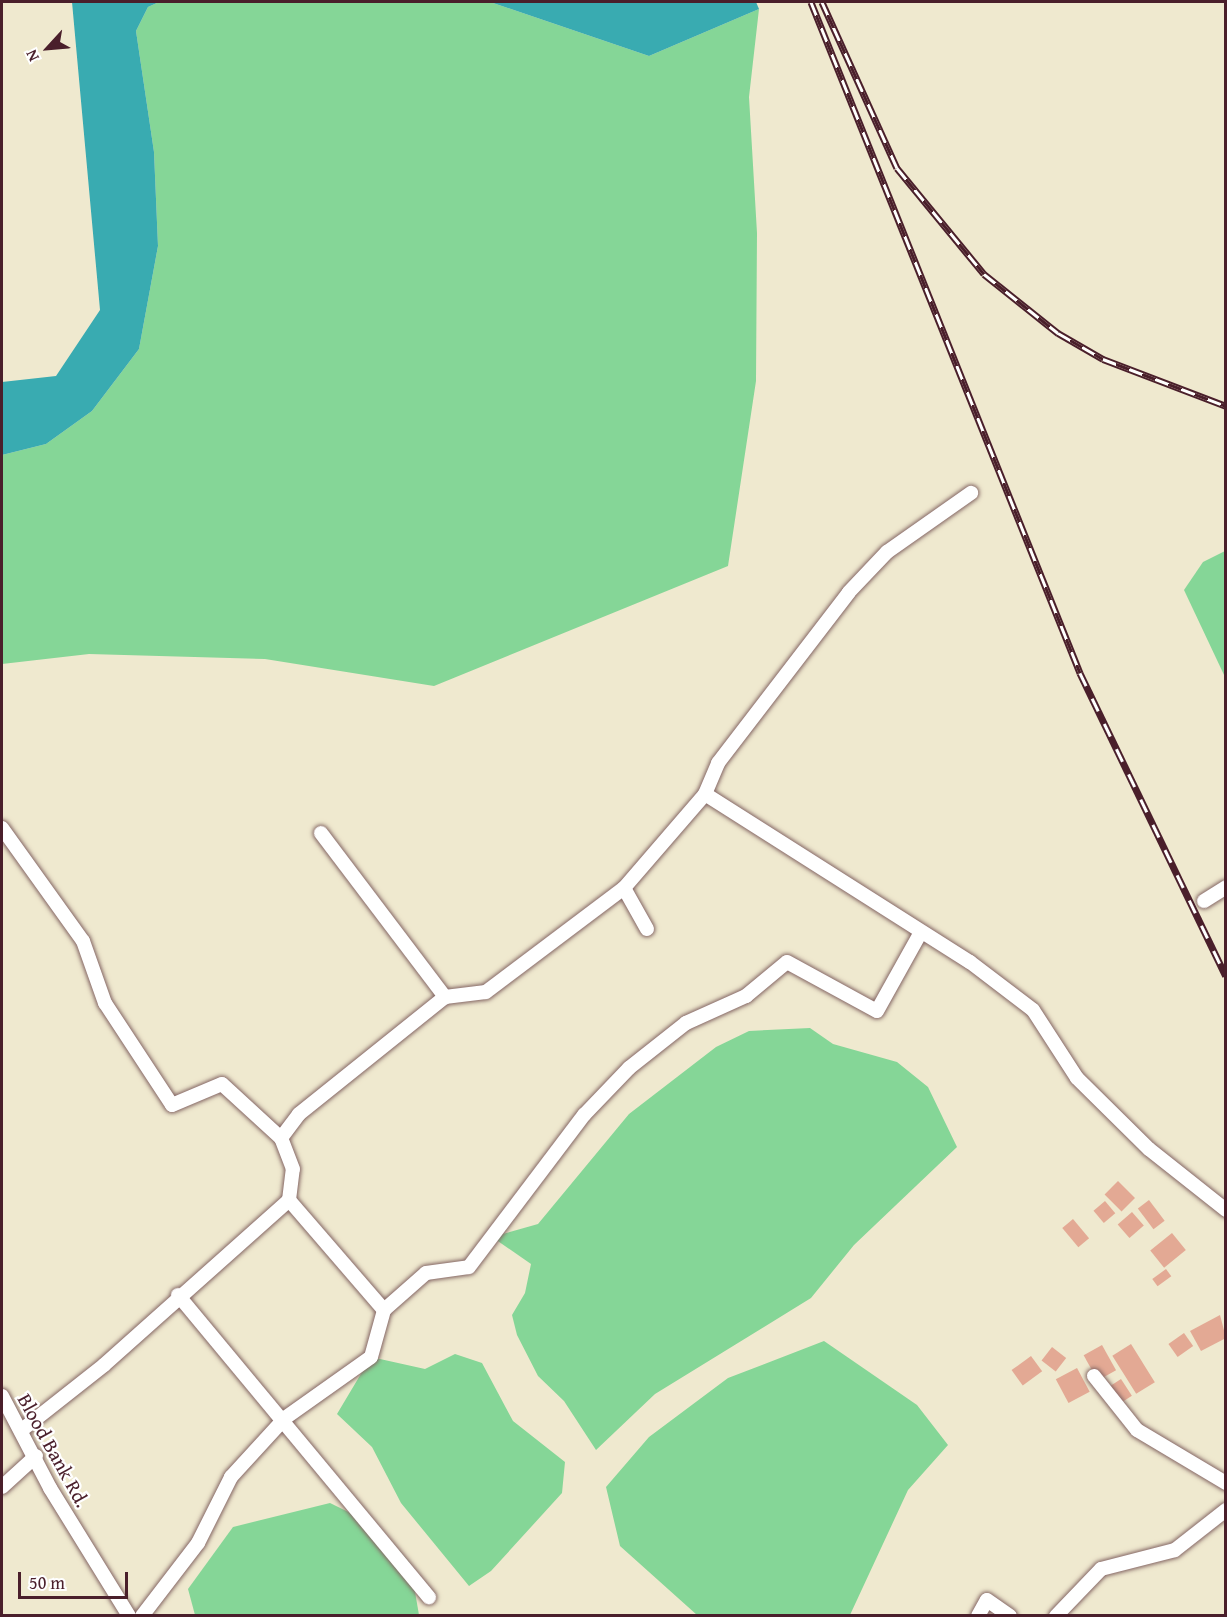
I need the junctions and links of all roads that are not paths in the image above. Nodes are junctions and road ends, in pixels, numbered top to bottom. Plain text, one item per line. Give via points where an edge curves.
1 (971, 493) dead end
2 (705, 794) junction
3 (2, 828) edge
4 (321, 833) dead end
5 (1226, 887) edge
6 (624, 888) junction
7 (1204, 901) dead end
8 (647, 929) dead end
9 (921, 932) junction
10 (445, 997) junction
11 (281, 1138) junction
12 (289, 1200) junction
13 (1226, 1210) edge
14 (178, 1295) junction
15 (384, 1310) junction
16 (1094, 1376) dead end
17 (2, 1396) edge
18 (285, 1418) junction
19 (23, 1429) junction
20 (36, 1456) junction
21 (1226, 1483) edge
22 (2, 1487) edge
23 (1226, 1509) edge
24 (429, 1597) dead end
25 (129, 1616) edge
26 (142, 1616) edge
27 (978, 1616) edge
28 (1010, 1616) edge
29 (1056, 1616) edge

1 - 2 street via 887,552 849,592 718,763
2 - 6 street
2 - 9 street
3 - 11 street via 83,941 105,1004 172,1105 222,1084
4 - 10 street
5 - 7 street
6 - 8 street
6 - 10 street via 486,992
9 - 13 street via 1033,1010 1077,1078 1149,1149
9 - 15 street via 877,1011 787,962 746,996 686,1023 629,1068 584,1114 536,1185 469,1267 426,1273
10 - 11 street via 299,1114
11 - 12 street via 293,1169
12 - 14 street
12 - 15 street
14 - 18 street
14 - 19 street via 104,1365
15 - 18 street via 371,1357
16 - 21 street via 1137,1430
17 - 19 street, Blood Bank Rd.
18 - 24 street
18 - 26 street via 231,1477 198,1543
19 - 20 street, Blood Bank Rd.
20 - 22 street
20 - 25 street, Blood Bank Rd. via 50,1488
23 - 29 street via 1175,1550 1101,1569
27 - 28 street via 987,1600

